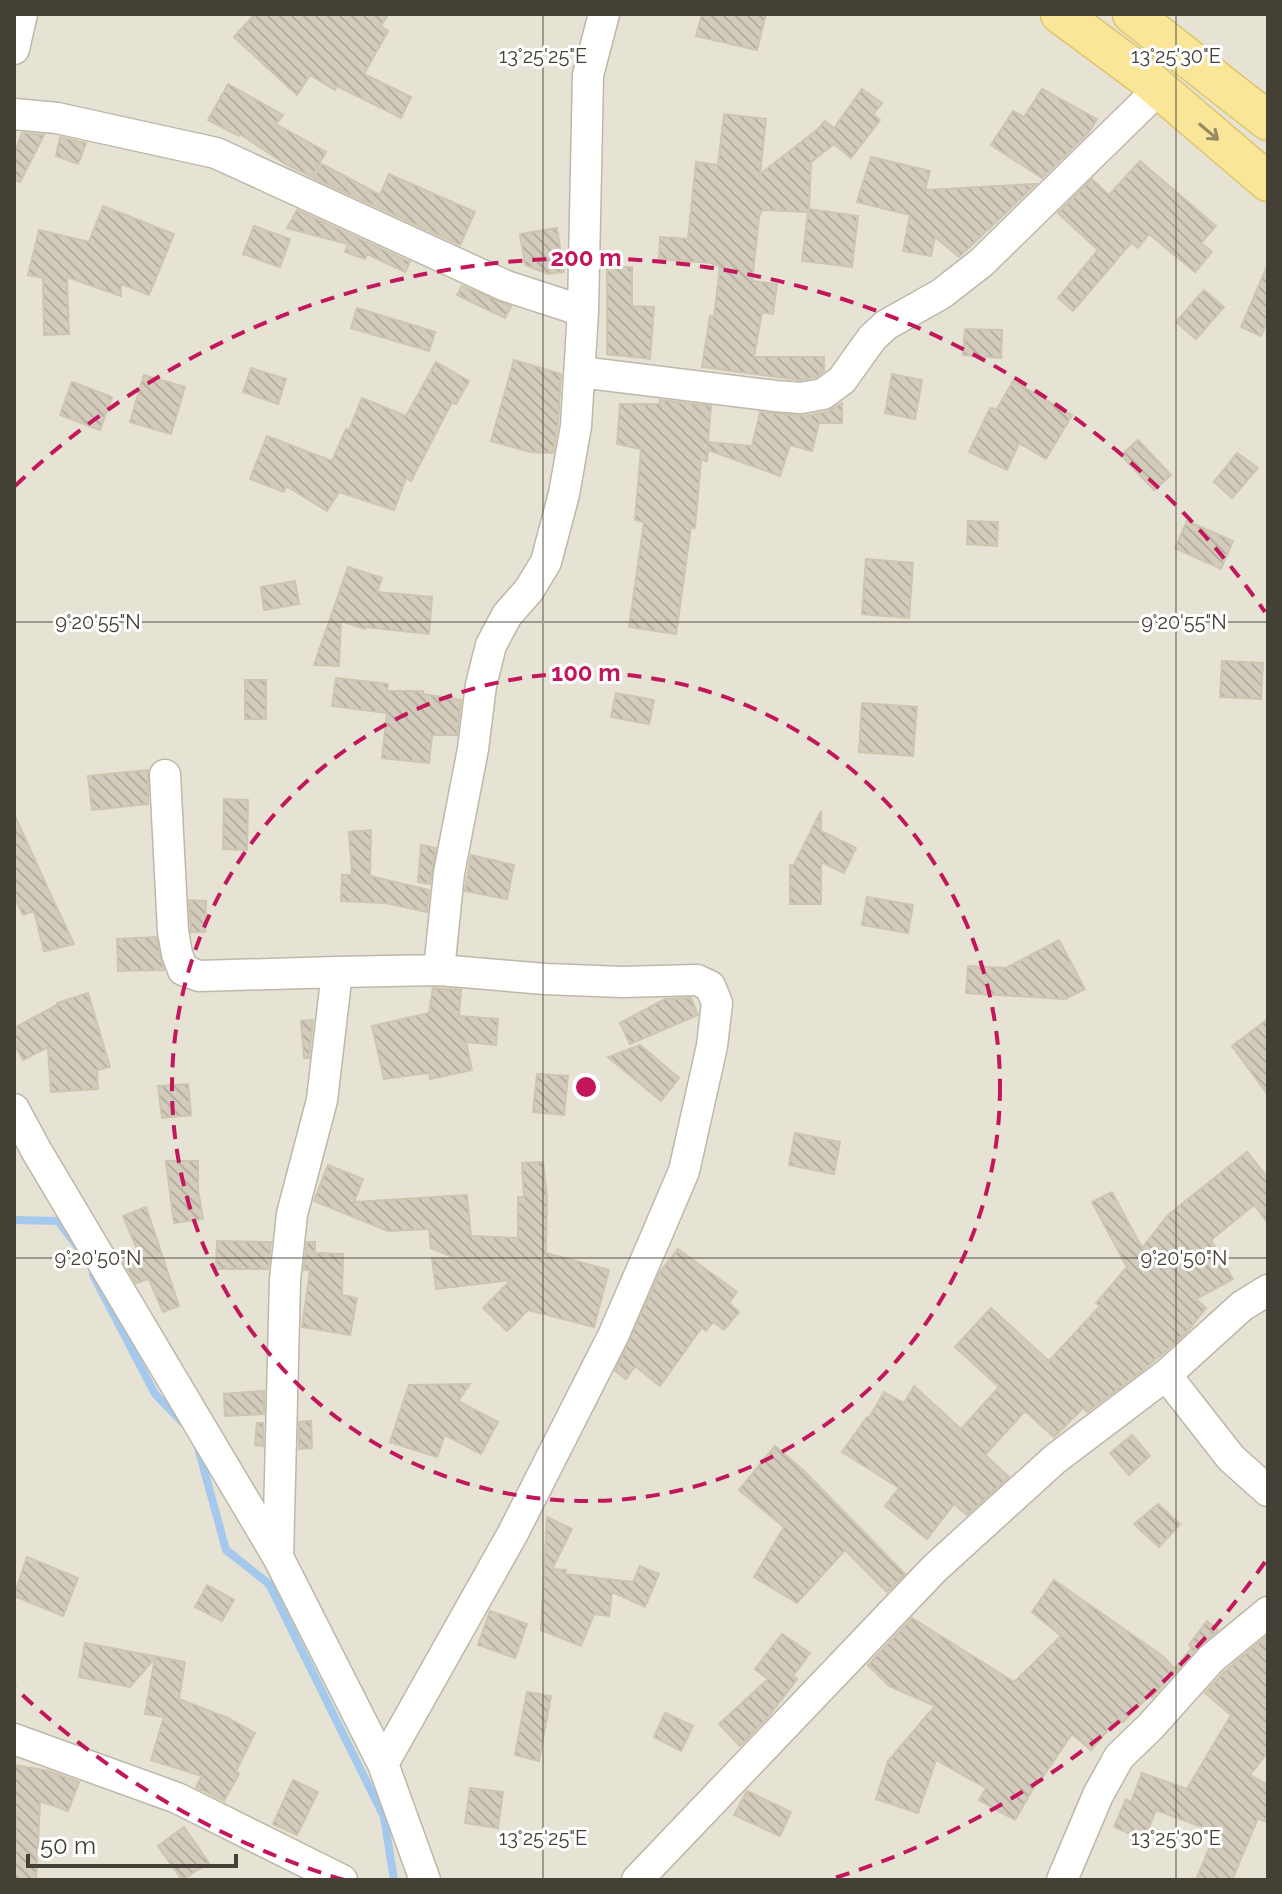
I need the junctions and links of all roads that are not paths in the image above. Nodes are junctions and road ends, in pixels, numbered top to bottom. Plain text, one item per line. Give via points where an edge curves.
1 (22, 14) edge
2 (604, 14) edge
3 (1060, 14) edge
4 (1132, 14) edge
5 (14, 49) edge
6 (1159, 89) junction
7 (14, 114) edge
8 (1268, 121) edge
9 (1268, 182) edge
10 (583, 311) junction
11 (580, 372) junction
12 (165, 775) dead end
13 (439, 970) junction
14 (337, 972) junction
15 (14, 1109) edge
16 (1268, 1290) edge
17 (1166, 1375) junction
18 (1268, 1491) edge
19 (278, 1557) junction
20 (1268, 1612) edge
21 (14, 1739) edge
22 (383, 1764) junction
23 (342, 1880) edge
24 (425, 1880) edge
25 (637, 1880) edge
26 (1062, 1880) edge

1 - 5 street
2 - 10 street via 588,75
3 - 6 main road
4 - 8 main road
6 -> 9 main road
6 - 11 street via 981,263 941,294 886,325 842,380 823,394 775,396
7 - 10 street via 57,118 216,153 506,286
10 - 11 street
11 - 13 street via 564,494 546,562 491,645 481,685 449,873
12 - 14 street via 173,931 183,970 199,976
13 - 14 street
13 - 22 street via 622,982 697,980 710,986 717,1003 684,1171 647,1259 513,1533
14 - 19 street via 322,1100 292,1214 285,1280
15 - 19 street
16 - 17 street via 1242,1306
17 - 18 street via 1231,1458
17 - 25 street via 1055,1459 935,1568
19 - 22 street
20 - 26 street via 1211,1659 1119,1757
21 - 23 street via 177,1798
22 - 24 street

